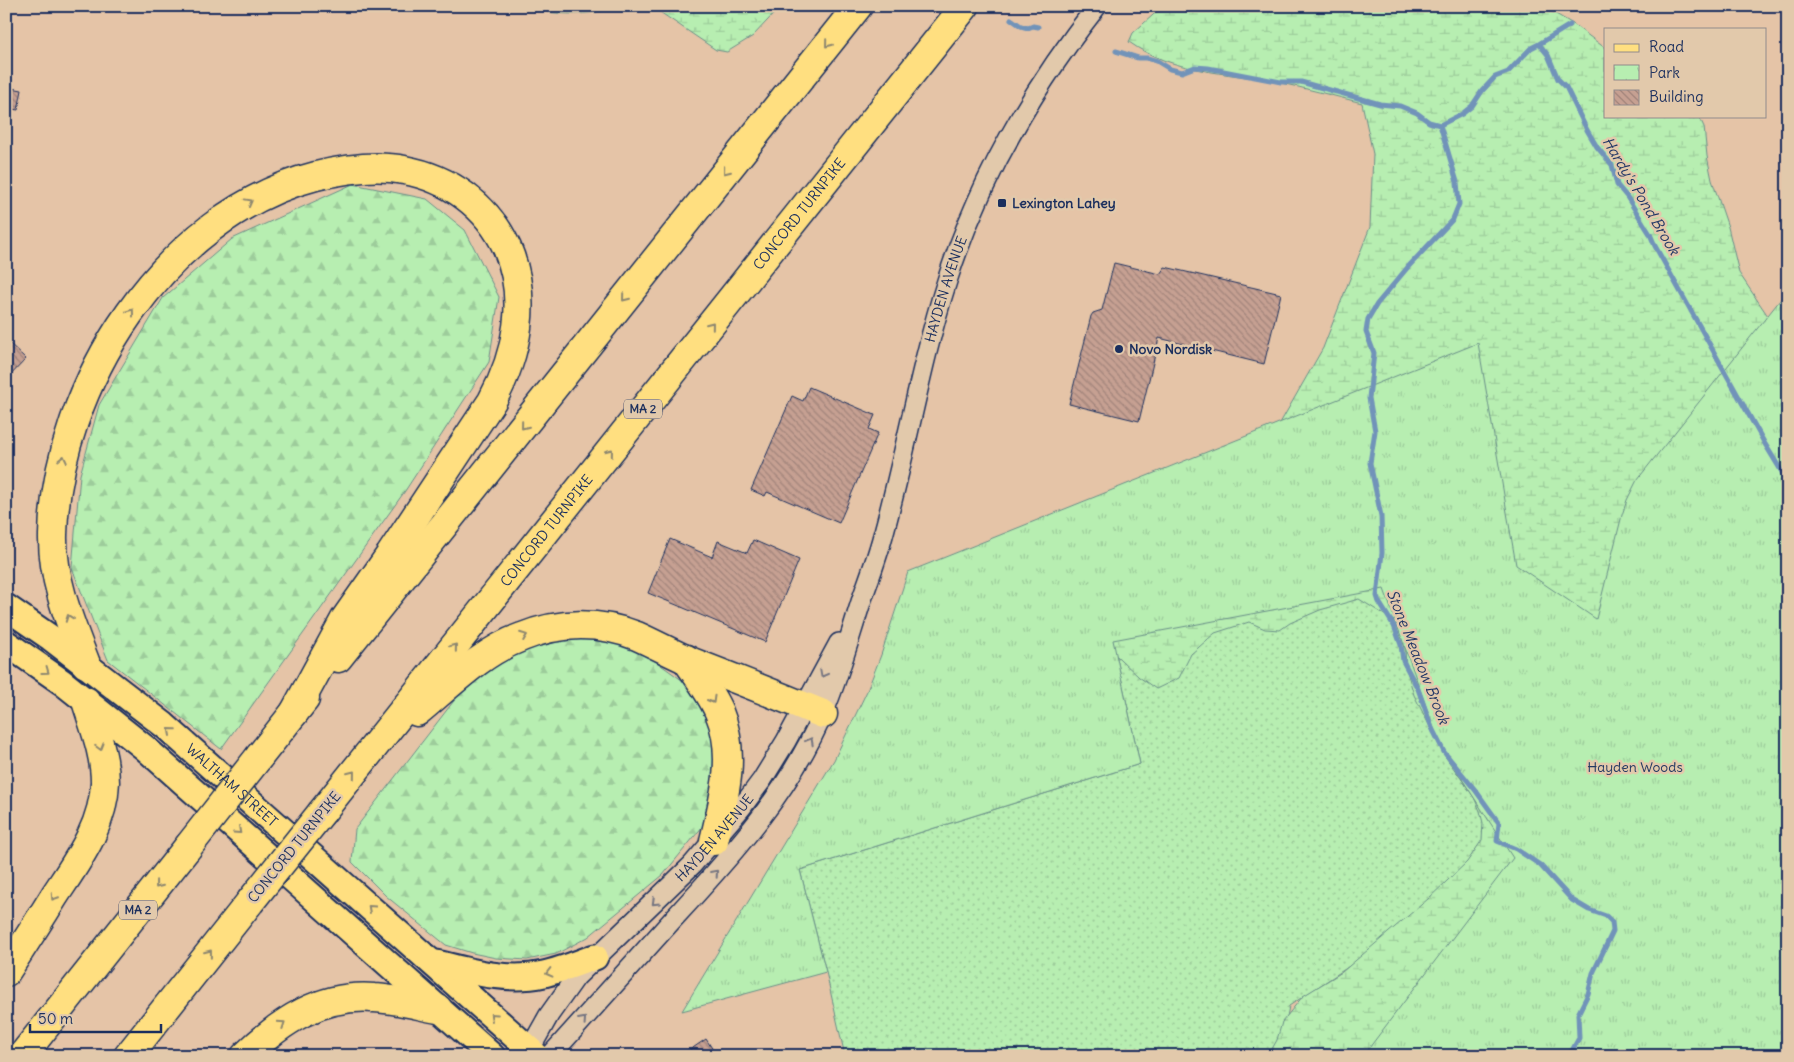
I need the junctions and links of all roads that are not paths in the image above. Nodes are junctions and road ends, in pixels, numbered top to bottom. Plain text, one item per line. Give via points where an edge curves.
1 (858, 6) edge
2 (965, 6) edge
3 (1097, 6) edge
4 (6, 607) edge
5 (6, 643) edge
6 (686, 659) junction
7 (86, 664) junction
8 (86, 701) junction
9 (814, 710) junction
10 (294, 714) junction
11 (373, 748) junction
12 (714, 841) junction
13 (595, 958) junction
14 (431, 961) junction
15 (6, 972) edge
16 (438, 1009) junction
17 (536, 1054) edge
18 (22, 1056) edge
19 (128, 1056) edge
20 (245, 1056) edge
21 (492, 1056) edge

1 -> 10 highway, MA 2
11 -> 2 highway, CONCORD TURNPIKE / MA 2
3 - 9 street, HAYDEN AVENUE via 1022,114 984,186 939,308 882,539 862,600
4 - 7 main road, WALTHAM STREET
5 -> 8 main road
6 - 9 highway
11 -> 6 highway via 479,661 512,641 540,631 579,624 615,628
6 -> 12 highway via 714,703 727,742 727,784
7 -> 10 highway via 55,573 55,507 66,449 78,411 123,323 149,288 186,249 214,225 257,197 290,183 338,171 380,168 413,171 457,190 480,209 499,233 512,261 518,290 515,342 492,401 345,619
14 -> 7 main road, WALTHAM STREET via 170,730
8 -> 15 highway via 103,758 104,791 100,814 82,854
8 -> 16 main road via 145,748
9 - 12 street, HAYDEN AVENUE
17 -> 9 street, HAYDEN AVENUE via 740,844 797,764
10 -> 18 highway, MA 2, bridge
19 -> 11 highway, CONCORD TURNPIKE / MA 2, bridge
12 -> 13 street, HAYDEN AVENUE via 650,908
13 -> 14 main road via 552,972 522,977 482,974
13 - 17 street, HAYDEN AVENUE via 565,992
17 -> 14 main road, WALTHAM STREET
20 -> 16 highway via 288,1020 331,1002 376,998
16 - 21 main road

